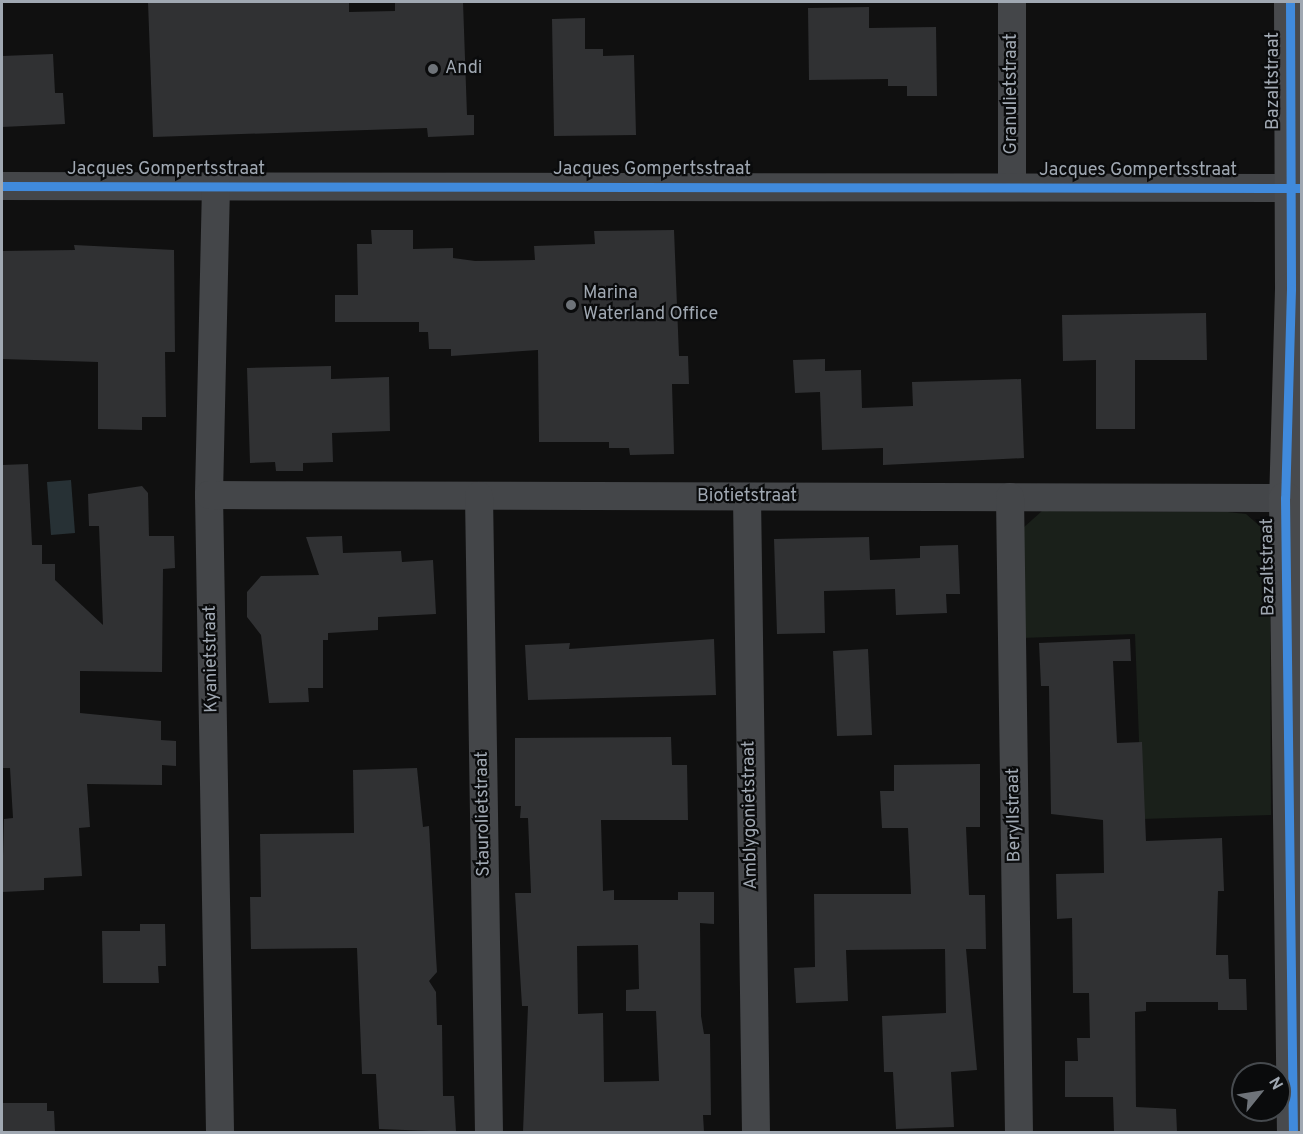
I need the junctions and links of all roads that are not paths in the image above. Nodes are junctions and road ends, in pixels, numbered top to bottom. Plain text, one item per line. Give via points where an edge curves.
1 (1012, 2) edge
2 (1290, 2) edge
3 (2, 186) edge
4 (216, 186) junction
5 (1012, 187) junction
6 (1296, 188) edge
7 (209, 495) junction
8 (478, 496) junction
9 (747, 497) junction
10 (1010, 497) junction
11 (1285, 498) junction
12 (220, 1132) edge
13 (489, 1132) edge
14 (756, 1132) edge
15 (1019, 1132) edge
16 (1293, 1132) edge

1 - 5 street, Granulietstraat
2 - 6 street, Bazaltstraat
3 - 4 street, Jacques Gompertsstraat
4 - 5 street, Jacques Gompertsstraat
4 - 7 street, Kyanietstraat
5 - 6 street, Jacques Gompertsstraat
6 - 11 street, Bazaltstraat
7 - 8 street, Biotietstraat
7 - 12 street, Kyanietstraat
8 - 9 street, Biotietstraat
8 - 13 street, Staurolietstraat
9 - 10 street, Biotietstraat
9 - 14 street, Amblygonietstraat
10 - 11 street, Biotietstraat
10 - 15 street, Beryllstraat
11 - 16 street, Bazaltstraat

